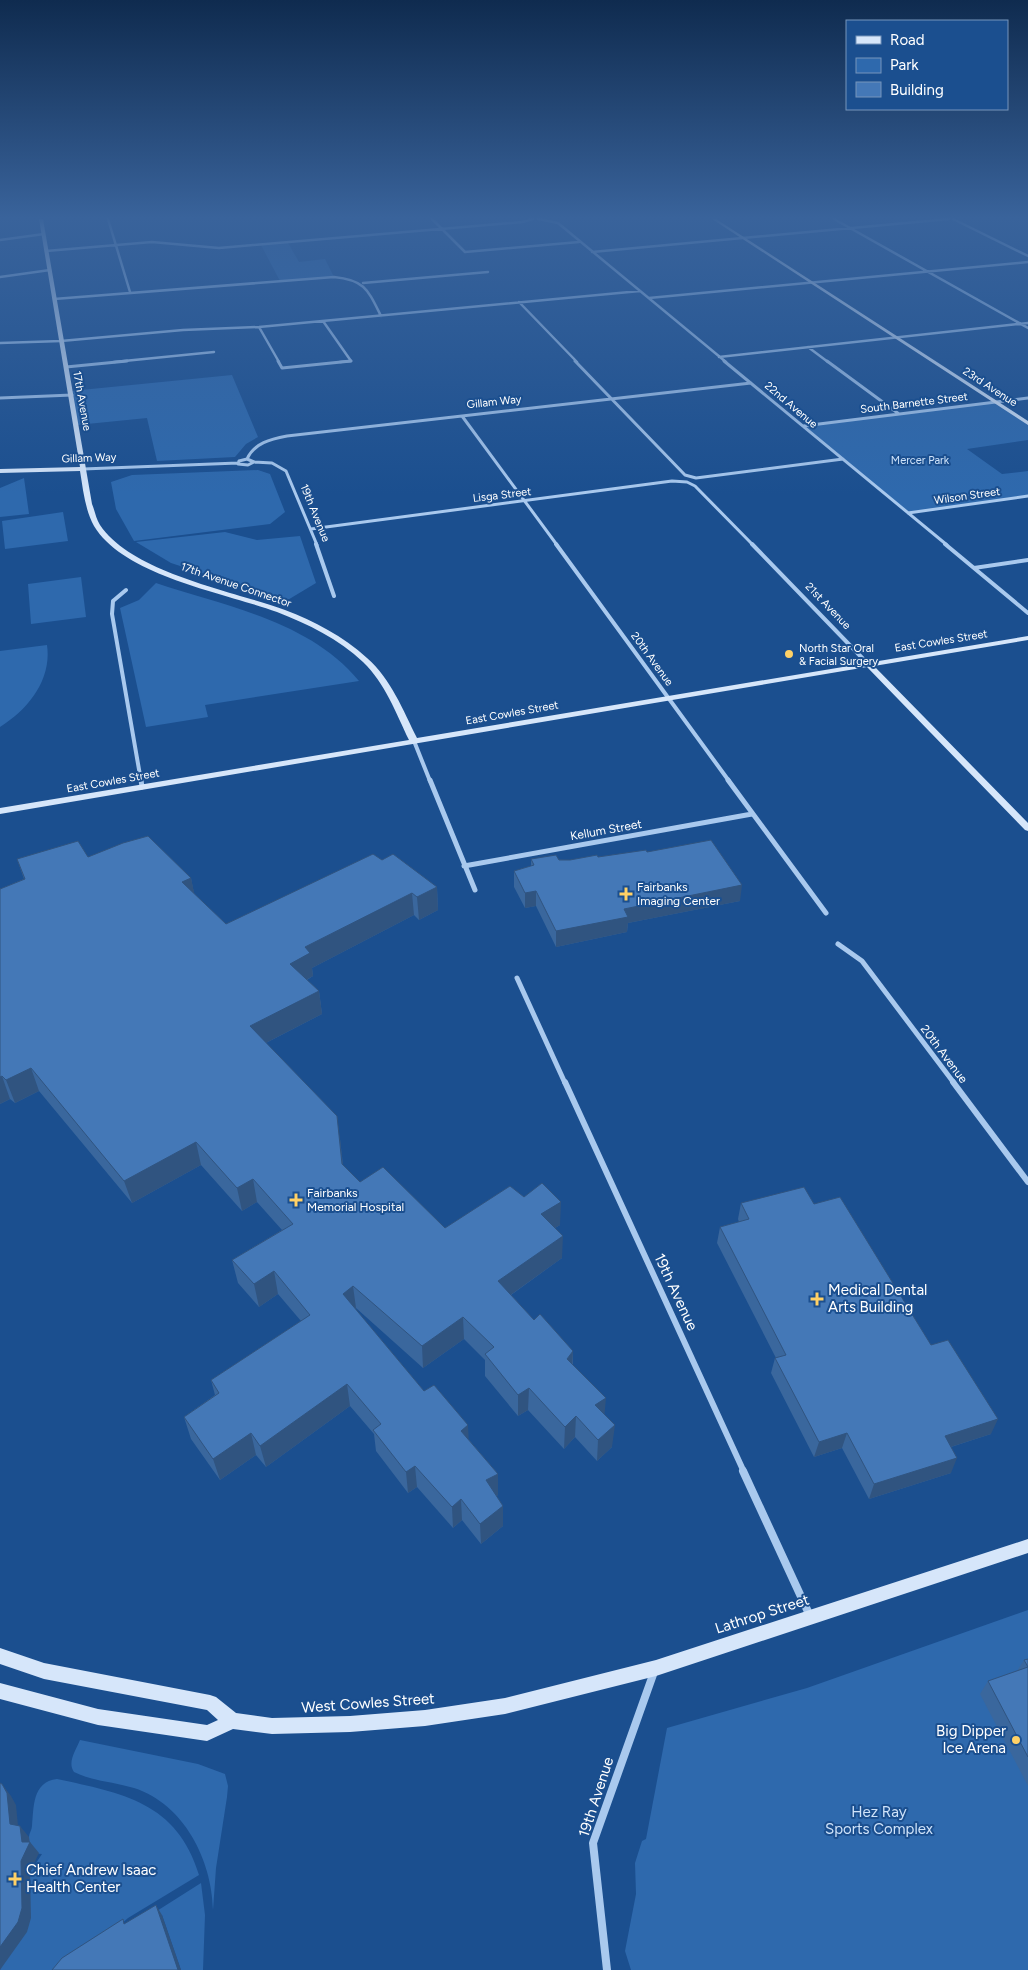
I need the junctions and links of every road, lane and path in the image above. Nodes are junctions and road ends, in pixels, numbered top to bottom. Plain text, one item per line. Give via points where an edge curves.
1 (56, 311) edge
2 (377, 311) edge
3 (430, 311) edge
4 (527, 311) edge
5 (665, 311) edge
6 (856, 311) edge
7 (997, 311) edge
8 (380, 316) junction
9 (323, 321) junction
10 (1028, 323) edge
11 (1020, 324) junction
12 (259, 327) junction
13 (1028, 328) edge
14 (896, 337) junction
15 (61, 341) junction
16 (0, 343) edge
17 (808, 347) junction
18 (214, 352) dead end
19 (719, 356) junction
20 (66, 367) junction
21 (751, 383) junction
22 (72, 395) junction
23 (0, 398) edge
24 (1028, 398) edge
25 (611, 399) junction
26 (995, 402) junction
27 (899, 414) junction
28 (462, 416) junction
29 (1028, 423) edge
30 (803, 426) junction
31 (247, 459) junction
32 (843, 459) junction
33 (254, 462) junction
34 (238, 463) junction
35 (83, 469) junction
36 (0, 472) edge
37 (695, 486) joint
38 (1028, 496) edge
39 (524, 501) junction
40 (908, 513) junction
41 (311, 529) junction
42 (1028, 560) edge
43 (974, 568) junction
44 (126, 590) dead end
45 (334, 596) dead end
46 (1028, 613) edge
47 (1028, 638) edge
48 (869, 665) junction
49 (668, 698) junction
50 (414, 740) junction
51 (142, 787) junction
52 (0, 811) edge
53 (752, 814) junction
54 (1028, 828) edge
55 (464, 866) junction
56 (475, 890) dead end
57 (826, 913) dead end
58 (838, 944) dead end
59 (517, 978) dead end
60 (1028, 1182) edge
61 (1028, 1546) edge
62 (810, 1617) junction
63 (0, 1656) edge
64 (656, 1668) junction
65 (0, 1691) edge
66 (505, 1706) joint
67 (233, 1721) junction
68 (607, 1970) edge

1 - 15 street, 17th Avenue
2 - 8 street
3 - 8 street
4 - 25 street
5 - 19 street, 22nd Avenue
6 - 14 street, 23rd Avenue
7 - 11 street
8 - 9 street
9 - 12 street
9 - 12 street via 351,361 282,368
10 - 11 street
11 - 13 street
11 - 14 street
12 - 15 street
14 - 17 street
14 - 26 street, 23rd Avenue
15 - 16 street
15 - 20 street, 17th Avenue
17 - 19 street
17 - 27 street
18 - 20 street
19 - 21 street, 22nd Avenue
20 - 22 street, 17th Avenue
21 - 25 street, Gillam Way
21 - 30 street, 22nd Avenue
22 - 23 street
22 - 35 street, 17th Avenue
24 - 26 street, South Barnette Street
25 - 28 street, Gillam Way
25 - 32 street via 689,477
26 - 27 street, South Barnette Street
26 - 29 street, 23rd Avenue
27 - 30 street, South Barnette Street
28 - 31 street, Gillam Way via 282,437 256,446
28 - 39 street, 20th Avenue
30 - 32 street, 22nd Avenue
31 - 33 street
31 - 34 street, Gillam Way
32 - 40 street, 22nd Avenue
33 - 34 street, Gillam Way via 246,466
33 - 41 street, 19th Avenue via 284,469
34 - 35 street, Gillam Way
35 - 36 street, Gillam Way
35 - 50 street, 17th Avenue Connector via 93,517 98,527 118,547 170,574 300,619 347,646 365,660 381,680
37 - 39 street, Lisga Street via 672,481
37 - 48 street, 21st Avenue
38 - 40 street, Wilson Street
39 - 41 street, Lisga Street
39 - 49 street, 20th Avenue
40 - 43 street, 22nd Avenue
41 - 45 street, 19th Avenue
42 - 43 street
43 - 46 street, 22nd Avenue
44 - 51 street via 113,602 112,614
47 - 48 street, East Cowles Street
48 - 49 street, East Cowles Street
48 - 54 street, 21st Avenue
49 - 50 street, East Cowles Street
49 - 53 street, 20th Avenue
50 - 51 street, East Cowles Street
50 - 55 street
51 - 52 street, East Cowles Street
53 - 55 street, Kellum Street
53 - 57 street, 20th Avenue
55 - 56 street
58 - 60 street, 20th Avenue via 862,961
59 - 62 street, 19th Avenue
61 - 62 street, Lathrop Street
62 - 64 street, Lathrop Street
63 - 67 street via 44,1671 210,1703
64 - 66 street, Lathrop Street
64 - 68 street, 19th Avenue via 593,1843
65 - 67 street via 98,1717 206,1733
66 - 67 street, West Cowles Street via 426,1718 350,1724 272,1726

